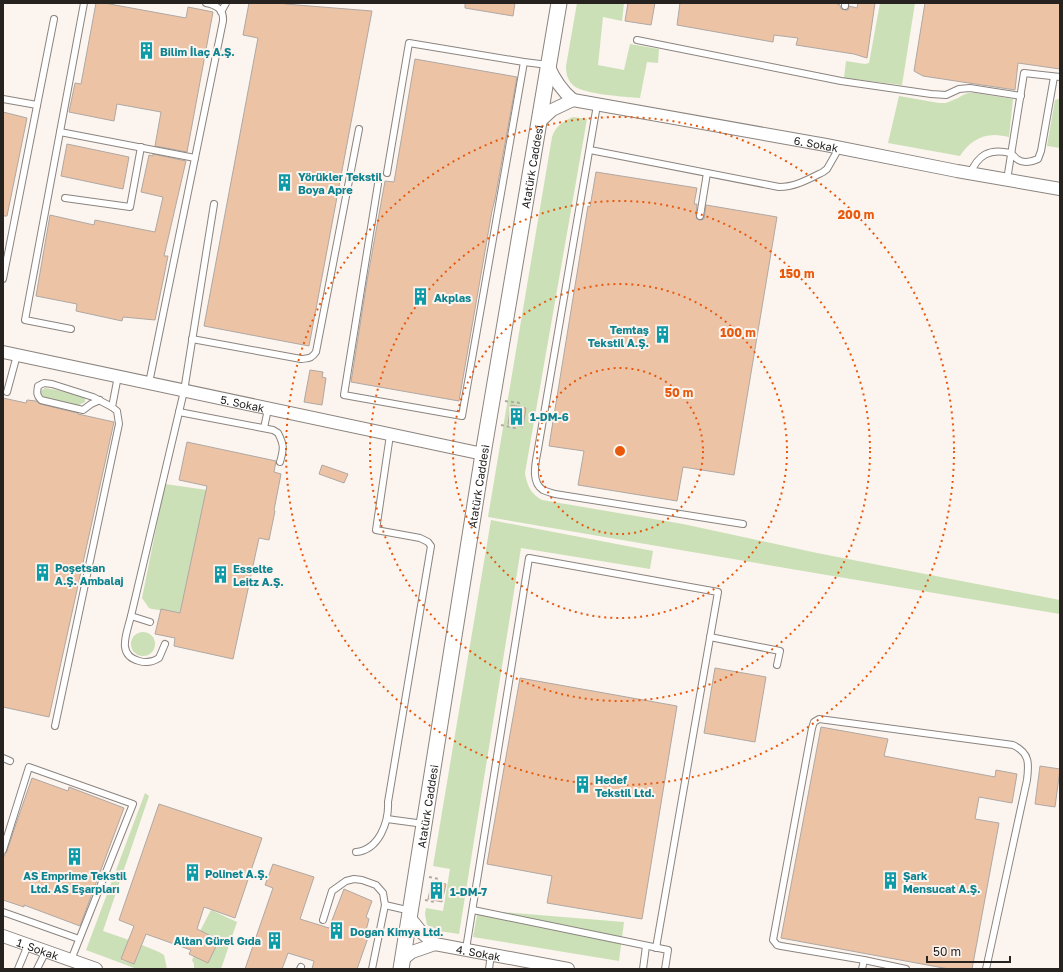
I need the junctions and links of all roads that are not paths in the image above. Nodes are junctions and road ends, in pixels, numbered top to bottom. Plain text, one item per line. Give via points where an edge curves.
1 (84, 3) edge
2 (206, 3) edge
3 (226, 3) edge
4 (559, 3) edge
5 (221, 12) junction
6 (54, 19) dead end
7 (637, 40) dead end
8 (524, 62) junction
9 (548, 65) junction
10 (1057, 77) edge
11 (1021, 96) junction
12 (3, 99) edge
13 (573, 100) junction
14 (597, 105) junction
15 (37, 106) junction
16 (539, 122) junction
17 (359, 129) dead end
18 (60, 132) junction
19 (141, 147) junction
20 (839, 148) junction
21 (590, 150) junction
22 (1012, 154) junction
23 (195, 158) junction
24 (386, 173) dead end
25 (707, 173) junction
26 (970, 174) junction
27 (1007, 180) junction
28 (378, 184) dead end
29 (1060, 189) edge
30 (65, 198) dead end
31 (214, 204) dead end
32 (700, 216) dead end
33 (3, 279) edge
34 (71, 329) dead end
35 (192, 339) junction
36 (3, 352) edge
37 (17, 355) junction
38 (118, 376) junction
39 (149, 383) junction
40 (184, 391) junction
41 (7, 392) dead end
42 (100, 400) junction
43 (112, 407) junction
44 (268, 409) junction
45 (179, 412) junction
46 (264, 428) junction
47 (390, 435) junction
48 (483, 454) junction
49 (280, 462) dead end
50 (743, 524) dead end
51 (131, 616) junction
52 (150, 622) dead end
53 (710, 637) junction
54 (165, 644) dead end
55 (777, 665) dead end
56 (55, 726) dead end
57 (3, 758) edge
58 (10, 761) dead end
59 (386, 819) junction
60 (424, 824) junction
61 (3, 850) edge
62 (356, 852) dead end
63 (385, 905) junction
64 (472, 910) junction
65 (3, 912) edge
66 (410, 914) junction
67 (323, 920) dead end
68 (3, 936) edge
69 (80, 939) junction
70 (435, 944) junction
71 (28, 945) junction
72 (646, 946) junction
73 (656, 948) junction
74 (466, 949) junction
75 (46, 951) junction
76 (491, 954) junction
77 (71, 960) junction
78 (864, 960) junction
79 (402, 964) edge
80 (90, 968) edge
81 (18, 969) edge
82 (37, 969) edge
83 (372, 969) edge
84 (489, 969) edge
85 (568, 969) edge
86 (643, 969) edge
87 (665, 969) edge
88 (862, 969) edge
89 (906, 969) edge
90 (986, 969) edge

1 - 18 lane
2 - 5 lane via 213,4
3 - 5 lane
4 - 9 street, Atatürk Caddesi
5 - 23 lane via 223,21
6 - 15 lane
7 - 11 lane via 842,81 931,94 946,95 959,89 970,88
8 - 9 lane
8 - 24 lane via 409,43
8 - 28 lane via 462,416 344,395
9 - 13 street via 556,82
9 - 16 street, Atatürk Caddesi
10 - 11 lane via 1024,73
10 - 22 lane via 1038,159 1026,162 1018,160
11 - 22 lane
12 - 15 lane
13 - 14 street, 6. Sokak
13 - 16 street via 552,110
14 - 20 street, 6. Sokak
14 - 21 lane
15 - 33 lane
16 - 48 street, Atatürk Caddesi
17 - 35 lane via 316,352 313,356 301,359
18 - 19 lane
18 - 34 lane via 25,320
19 - 23 lane
19 - 30 lane via 130,207
20 - 25 lane via 827,169 787,187
20 - 26 street, 6. Sokak
21 - 25 lane
21 - 50 lane via 535,467 537,483 543,490 556,494
22 - 26 lane via 989,152 978,160
22 - 27 lane
23 - 39 lane
25 - 32 lane
26 - 27 street, 6. Sokak
27 - 29 street, 6. Sokak
31 - 35 lane
35 - 40 lane
36 - 37 street, 5. Sokak
37 - 38 street, 5. Sokak
37 - 41 lane
38 - 39 street, 5. Sokak
38 - 43 lane
39 - 40 street, 5. Sokak
40 - 44 street, 5. Sokak
40 - 45 lane
42 - 42 lane via 83,410 41,400 38,397 38,386 44,383 52,384
42 - 43 lane
43 - 56 lane via 117,411 119,424
44 - 46 lane
44 - 47 street, 5. Sokak
45 - 46 lane
45 - 51 lane
46 - 49 lane via 278,433 283,445
47 - 48 street, 5. Sokak
47 - 59 lane via 376,530 420,538 430,546
48 - 60 street, Atatürk Caddesi
51 - 52 lane
51 - 54 lane via 125,647 126,654 131,659 153,662 160,658
53 - 55 lane via 780,651
53 - 64 lane via 718,592 529,558
53 - 73 lane
57 - 58 lane
59 - 60 lane
59 - 62 lane via 383,830 374,844 361,852
60 - 66 street, Atatürk Caddesi
61 - 69 lane via 29,767 133,804
63 - 66 lane
63 - 67 lane via 383,892 376,885 354,879 346,881 332,891
63 - 83 lane
64 - 72 lane
64 - 74 lane
65 - 69 lane
66 - 70 street via 419,930
66 - 79 street, Atatürk Caddesi
68 - 71 street, 1. Sokak
69 - 77 lane
70 - 74 street, 4. Sokak
70 - 79 street via 412,952
71 - 75 street, 1. Sokak
71 - 81 lane
72 - 73 lane
72 - 86 lane
73 - 87 lane via 668,950
74 - 76 street, 4. Sokak
75 - 77 street, 1. Sokak
75 - 82 lane
76 - 84 lane
76 - 85 street, 4. Sokak
77 - 80 street, 1. Sokak
78 - 88 lane
78 - 89 lane
78 - 90 lane via 781,946 774,940 812,728 814,722 819,719 1013,745 1021,749 1026,756 1029,764 1027,780

